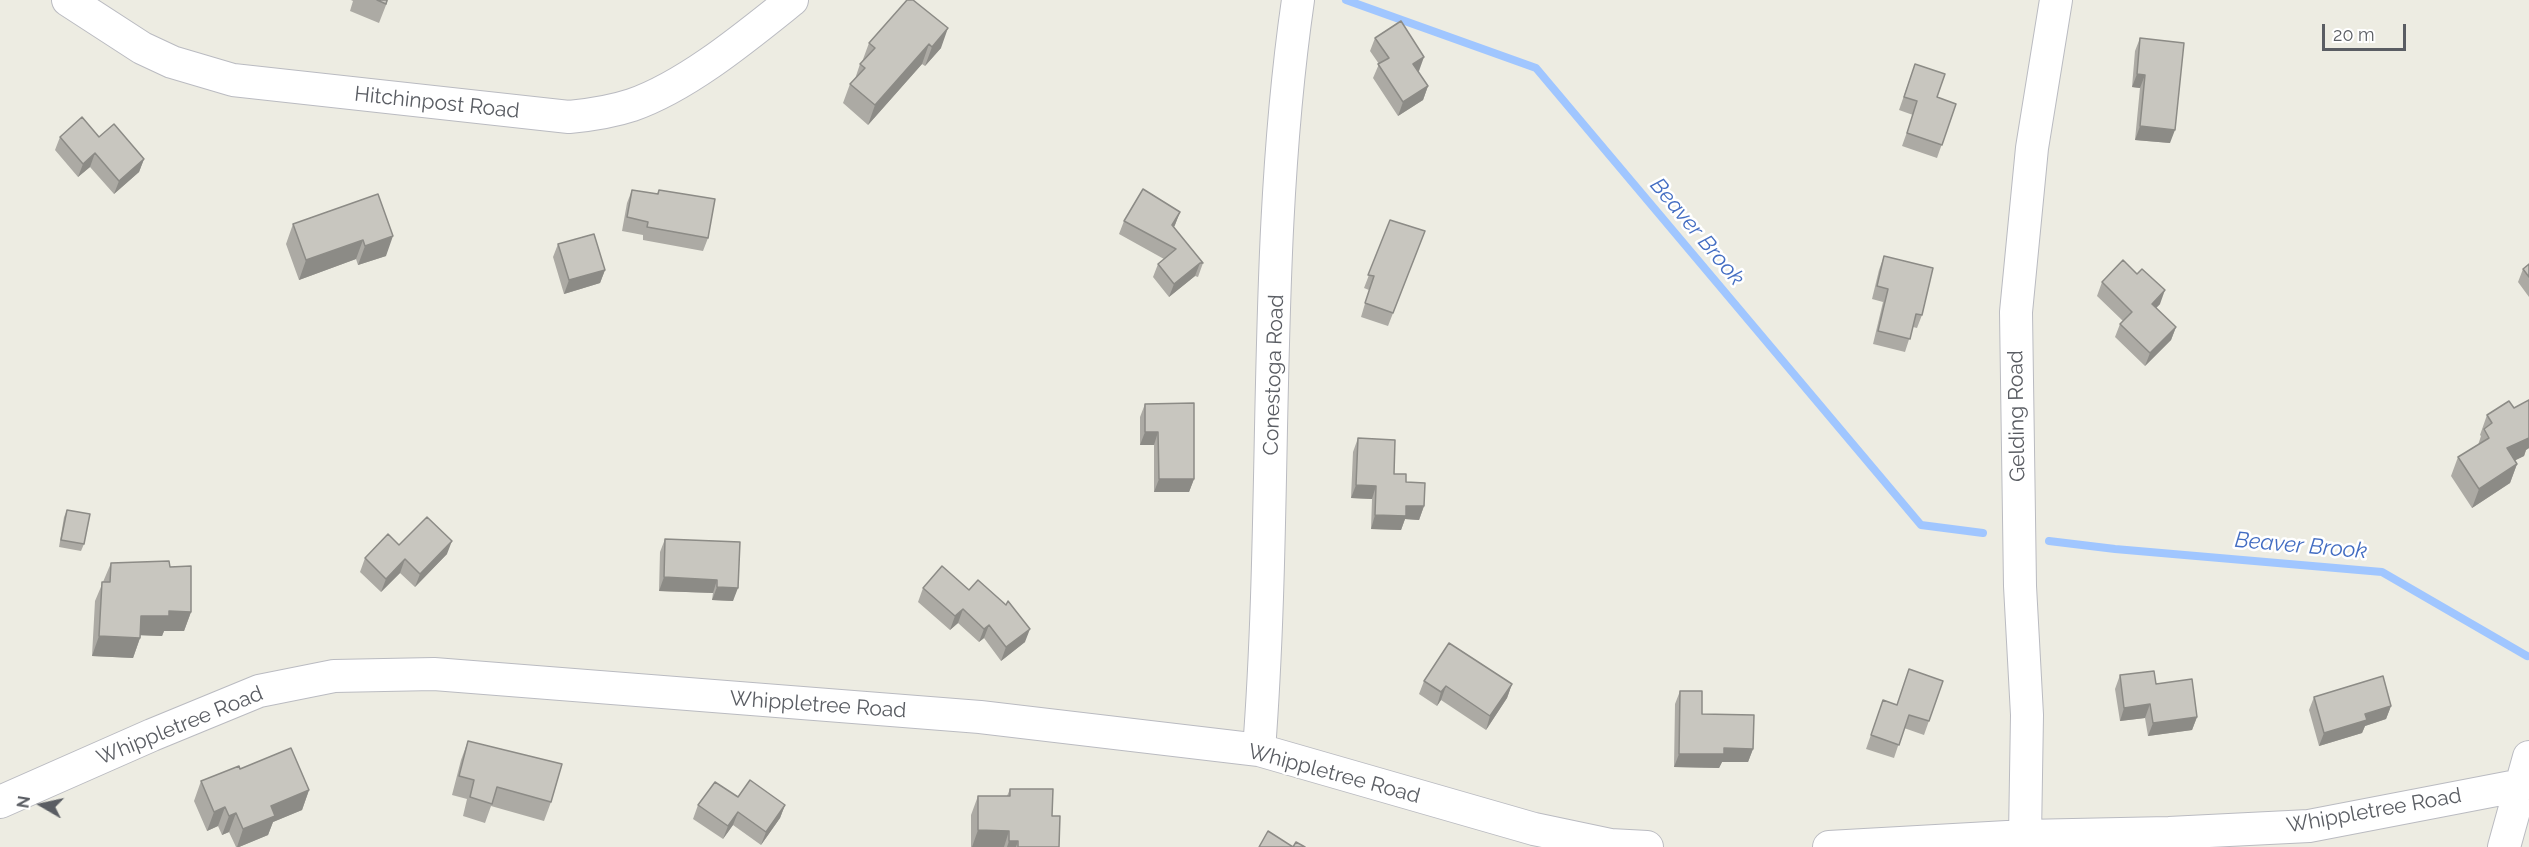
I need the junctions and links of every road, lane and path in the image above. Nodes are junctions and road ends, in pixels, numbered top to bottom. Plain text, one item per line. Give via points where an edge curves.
1 (68, 0) edge
2 (792, 0) edge
3 (1298, 0) edge
4 (2056, 0) edge
5 (1259, 750) junction
6 (2526, 771) edge
7 (0, 802) edge
8 (2025, 836) junction
9 (1647, 847) edge
10 (1829, 847) edge
11 (2504, 847) edge

1 - 2 street, Hitchinpost Road via 142,48 172,62 233,80 569,117 633,105 686,78
3 - 5 street, Conestoga Road via 1283,127 1266,655
4 - 8 street, Gelding Road via 2032,148 2016,312 2020,586 2027,715
5 - 7 street, Whippletree Road via 980,717 434,674 334,676 259,691
5 - 9 street, Whippletree Road via 1534,829
6 - 8 street, Whippletree Road via 2309,826
6 - 11 street
8 - 10 street, Whippletree Road

